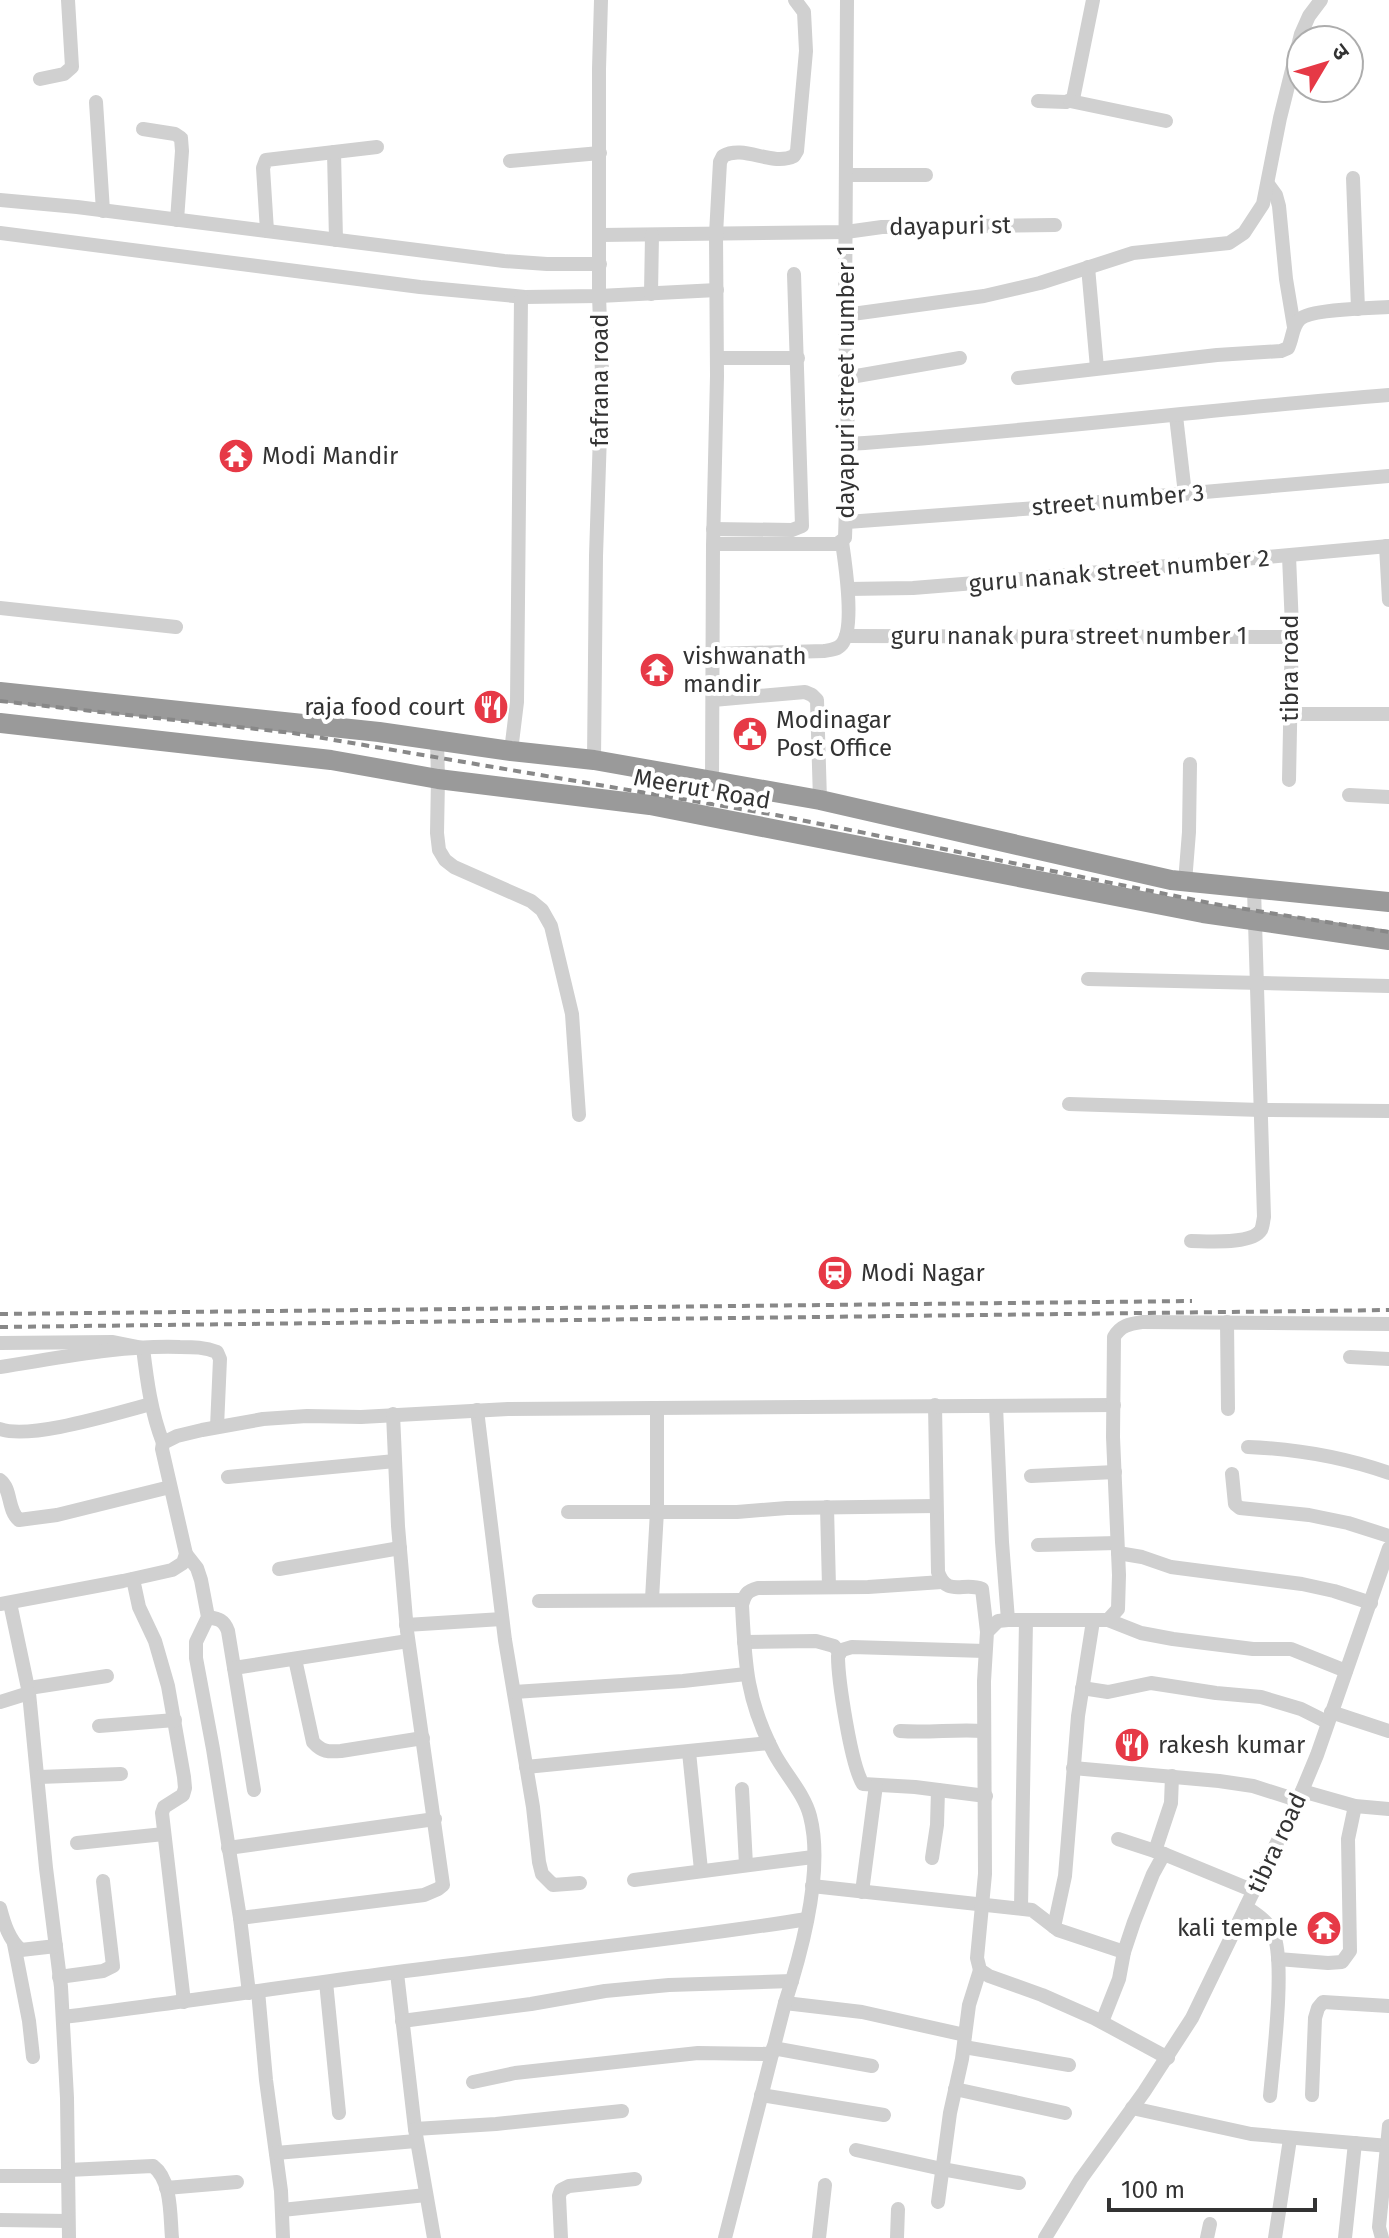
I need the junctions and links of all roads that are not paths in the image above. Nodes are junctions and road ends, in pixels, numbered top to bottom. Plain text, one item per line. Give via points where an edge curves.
1 (68, 0) edge
2 (601, 0) edge
3 (795, 0) edge
4 (847, 0) edge
5 (1093, 0) edge
6 (1321, 0) edge
7 (40, 79) dead end
8 (1038, 101) dead end
9 (1070, 101) junction
10 (96, 102) dead end
11 (1166, 121) dead end
12 (143, 129) dead end
13 (377, 147) dead end
14 (334, 152) junction
15 (600, 153) junction
16 (510, 161) dead end
17 (846, 175) junction
18 (926, 175) dead end
19 (1353, 178) dead end
20 (1268, 184) junction
21 (0, 200) edge
22 (103, 211) junction
23 (177, 220) junction
24 (1055, 225) dead end
25 (267, 231) junction
26 (846, 232) junction
27 (0, 233) edge
28 (716, 234) junction
29 (600, 235) junction
30 (652, 235) junction
31 (336, 240) junction
32 (600, 264) junction
33 (1088, 267) junction
34 (794, 274) dead end
35 (717, 290) junction
36 (651, 294) junction
37 (599, 296) junction
38 (521, 297) junction
39 (1389, 307) edge
40 (1358, 309) junction
41 (845, 315) junction
42 (1294, 327) junction
43 (717, 358) junction
44 (798, 358) junction
45 (960, 358) dead end
46 (1097, 368) junction
47 (845, 378) junction
48 (1018, 378) dead end
49 (1389, 395) edge
50 (1176, 416) junction
51 (848, 444) junction
52 (1389, 476) edge
53 (1185, 494) junction
54 (847, 522) junction
55 (713, 529) junction
56 (842, 542) junction
57 (713, 546) junction
58 (1388, 546) edge
59 (1289, 556) junction
60 (848, 589) junction
61 (1389, 600) edge
62 (0, 608) edge
63 (176, 627) dead end
64 (846, 636) junction
65 (1292, 637) junction
66 (713, 654) junction
67 (0, 692) edge
68 (713, 700) junction
69 (1290, 714) junction
70 (1389, 714) edge
71 (0, 723) edge
72 (350, 729) junction
73 (437, 740) junction
74 (511, 751) junction
75 (594, 760) junction
76 (348, 762) junction
77 (1190, 764) dead end
78 (438, 779) junction
79 (1289, 780) dead end
80 (712, 781) junction
81 (1349, 795) dead end
82 (1389, 797) edge
83 (820, 800) junction
84 (1185, 882) junction
85 (1254, 889) junction
86 (1389, 902) edge
87 (1256, 921) junction
88 (1389, 940) edge
89 (1088, 979) dead end
90 (1258, 983) junction
91 (1389, 986) edge
92 (1069, 1104) dead end
93 (1261, 1110) junction
94 (1389, 1111) edge
95 (579, 1115) dead end
96 (1191, 1241) dead end
97 (1227, 1322) junction
98 (1389, 1324) edge
99 (0, 1343) edge
100 (143, 1348) junction
101 (1350, 1357) dead end
102 (1389, 1359) edge
103 (0, 1367) edge
104 (151, 1404) junction
105 (935, 1405) junction
106 (1114, 1405) junction
107 (996, 1406) junction
108 (657, 1408) junction
109 (1228, 1409) dead end
110 (477, 1410) junction
111 (393, 1414) junction
112 (217, 1427) junction
113 (0, 1429) edge
114 (163, 1443) junction
115 (1248, 1447) dead end
116 (395, 1461) junction
117 (1115, 1472) junction
118 (1389, 1473) edge
119 (1232, 1474) dead end
120 (1031, 1476) dead end
121 (228, 1477) dead end
122 (0, 1480) edge
123 (170, 1487) junction
124 (936, 1506) junction
125 (827, 1507) junction
126 (657, 1511) junction
127 (568, 1512) dead end
128 (1389, 1536) edge
129 (1038, 1545) dead end
130 (400, 1548) junction
131 (1118, 1548) junction
132 (1389, 1548) edge
133 (186, 1554) junction
134 (279, 1569) dead end
135 (133, 1579) junction
136 (942, 1582) junction
137 (829, 1587) junction
138 (652, 1599) junction
139 (743, 1600) junction
140 (539, 1601) dead end
141 (1371, 1603) junction
142 (5, 1604) edge
143 (208, 1617) junction
144 (502, 1619) junction
145 (1008, 1620) junction
146 (1026, 1620) junction
147 (1100, 1620) junction
148 (406, 1625) junction
149 (987, 1632) junction
150 (408, 1641) junction
151 (744, 1642) junction
152 (985, 1651) junction
153 (840, 1653) junction
154 (295, 1659) junction
155 (234, 1668) junction
156 (1346, 1671) junction
157 (746, 1674) junction
158 (107, 1676) dead end
159 (1082, 1688) junction
160 (29, 1690) junction
161 (514, 1692) junction
162 (0, 1702) edge
163 (1329, 1717) junction
164 (175, 1720) junction
165 (99, 1726) dead end
166 (900, 1731) dead end
167 (984, 1731) junction
168 (1389, 1731) edge
169 (423, 1738) junction
170 (769, 1743) junction
171 (689, 1752) junction
172 (526, 1767) junction
173 (1073, 1768) junction
174 (121, 1774) dead end
175 (1172, 1776) junction
176 (39, 1777) junction
177 (876, 1785) junction
178 (742, 1789) dead end
179 (254, 1790) dead end
180 (938, 1790) junction
181 (1300, 1795) junction
182 (986, 1796) junction
183 (1355, 1806) junction
184 (1389, 1809) edge
185 (435, 1819) junction
186 (164, 1834) junction
187 (1118, 1839) dead end
188 (77, 1843) dead end
189 (228, 1848) junction
190 (1159, 1852) junction
191 (813, 1857) junction
192 (932, 1858) dead end
193 (746, 1865) junction
194 (701, 1870) junction
195 (634, 1880) dead end
196 (103, 1881) dead end
197 (580, 1883) dead end
198 (812, 1886) junction
199 (1254, 1891) junction
200 (862, 1892) junction
201 (982, 1905) junction
202 (1246, 1907) junction
203 (0, 1908) edge
204 (1021, 1908) junction
205 (240, 1918) junction
206 (807, 1919) junction
207 (1054, 1927) junction
208 (14, 1944) junction
209 (56, 1946) junction
210 (1124, 1952) junction
211 (1278, 1959) junction
212 (980, 1970) junction
213 (397, 1973) junction
214 (59, 1977) junction
215 (792, 1981) junction
216 (326, 1982) junction
217 (254, 1992) junction
218 (184, 2002) junction
219 (785, 2003) junction
220 (1389, 2006) edge
221 (63, 2017) junction
222 (402, 2021) junction
223 (1102, 2022) junction
224 (964, 2041) junction
225 (772, 2051) junction
226 (33, 2057) dead end
227 (1168, 2058) junction
228 (1069, 2065) dead end
229 (872, 2066) dead end
230 (473, 2082) dead end
231 (955, 2089) junction
232 (761, 2095) junction
233 (1312, 2095) dead end
234 (1270, 2096) dead end
235 (1132, 2108) junction
236 (622, 2111) dead end
237 (339, 2113) dead end
238 (1065, 2113) dead end
239 (884, 2115) dead end
240 (1389, 2126) edge
241 (416, 2135) junction
242 (1290, 2139) junction
243 (1355, 2143) junction
244 (1388, 2146) edge
245 (856, 2150) dead end
246 (276, 2153) junction
247 (942, 2169) junction
248 (68, 2173) junction
249 (0, 2176) edge
250 (635, 2179) dead end
251 (237, 2182) dead end
252 (1019, 2183) dead end
253 (825, 2185) dead end
254 (166, 2188) junction
255 (426, 2195) junction
256 (938, 2202) dead end
257 (898, 2209) dead end
258 (282, 2210) junction
259 (0, 2220) edge
260 (68, 2221) junction
261 (69, 2238) edge
262 (172, 2238) edge
263 (283, 2238) edge
264 (434, 2238) edge
265 (561, 2238) edge
266 (725, 2238) edge
267 (819, 2238) edge
268 (897, 2238) edge
269 (1045, 2238) edge
270 (1275, 2238) edge
271 (1345, 2238) edge
272 (1382, 2238) edge

1 - 7 street via 72,67 68,73
2 - 15 street, fafrana road
3 - 28 street via 804,12 806,38 797,151 789,159 733,152 723,156
4 - 17 street, dayapuri street number 1
5 - 9 street
6 - 20 street via 1301,34
8 - 9 street
9 - 11 street
10 - 22 street
12 - 23 street via 181,138
13 - 14 street
14 - 25 street via 264,162
14 - 31 street
15 - 16 street
15 - 29 street, fafrana road
17 - 18 street
17 - 26 street, dayapuri street number 1
19 - 40 street
20 - 33 street via 1253,223 1238,239 1133,253
20 - 42 street via 1279,206
21 - 22 street
22 - 23 street
23 - 25 street
24 - 26 street, dayapuri st
25 - 31 street
26 - 28 street, dayapuri st
26 - 41 street, dayapuri street number 1
27 - 38 street
28 - 30 street, dayapuri st
28 - 35 street
29 - 30 street, dayapuri st
29 - 32 street, fafrana road
30 - 36 street
31 - 32 street via 504,261
32 - 37 street, fafrana road
33 - 41 street via 984,296
33 - 46 street
34 - 44 street
35 - 36 street
35 - 43 street
36 - 37 street
37 - 38 street
37 - 75 street, fafrana road
38 - 74 street via 517,702
39 - 40 street
40 - 42 street via 1303,315
41 - 47 street, dayapuri street number 1
42 - 46 street via 1288,348 1281,351
43 - 44 street
43 - 55 street
44 - 55 street via 802,526
45 - 47 street
46 - 48 street
47 - 51 street, dayapuri street number 1
49 - 50 street
50 - 51 street
50 - 53 street
51 - 54 street, dayapuri street number 1
52 - 53 street, street number 3
53 - 54 street, street number 3
54 - 56 street, dayapuri street number 1
55 - 57 street
56 - 57 street, dayapuri street number 1
56 - 60 street
57 - 66 street
58 - 59 street, guru nanak street number 2
58 - 61 street
59 - 60 street, guru nanak street number 2
59 - 65 street, tibra road
60 - 64 street
62 - 63 street
64 - 65 street, guru nanak pura street number 1
64 - 66 street via 836,650
65 - 69 street, tibra road
66 - 68 street
67 - 72 highway, Meerut Road
68 - 80 street
68 - 83 street via 812,695 817,700
69 - 70 street
69 - 79 street, tibra road
71 - 76 highway, Meerut Road
72 - 73 highway, Meerut Road
72 - 76 highway
73 - 74 highway, Meerut Road
73 - 78 street
74 - 75 highway, Meerut Road
75 - 80 highway, Meerut Road
76 - 78 highway, Meerut Road
77 - 84 street
78 - 87 highway, Meerut Road via 650,805
78 - 95 street via 437,833 445,860 531,901 551,926 572,1014
80 - 83 highway, Meerut Road
81 - 82 street
83 - 84 highway, Meerut Road
84 - 85 highway, Meerut Road
85 - 86 highway, Meerut Road
85 - 87 street
87 - 88 highway, Meerut Road
87 - 90 street
89 - 90 street
90 - 91 street
90 - 93 street
92 - 93 street
93 - 94 street
93 - 96 street via 1261,1230 1242,1240
97 - 98 street
97 - 106 street via 1143,1322 1118,1330
97 - 109 street
99 - 100 street via 113,1342
100 - 103 street
100 - 104 street
100 - 112 street via 217,1352
101 - 102 street
104 - 113 street via 59,1427 14,1433
104 - 114 street
105 - 107 street
105 - 108 street
105 - 124 street
106 - 107 street
106 - 117 street
107 - 145 street
108 - 110 street
108 - 126 street
110 - 111 street
110 - 144 street
111 - 112 street via 263,1419
111 - 116 street
112 - 114 street
114 - 123 street
115 - 118 street via 1326,1455
116 - 121 street
116 - 130 street
117 - 120 street
117 - 131 street
119 - 128 street via 1240,1508 1322,1518
122 - 123 street via 19,1520
123 - 133 street
124 - 125 street
124 - 136 street
125 - 126 street
125 - 137 street
126 - 127 street
126 - 138 street
129 - 131 street
130 - 134 street
130 - 148 street
131 - 141 street via 1171,1567 1323,1588
131 - 147 street via 1118,1609
132 - 141 street, tibra road
133 - 135 street via 172,1570
133 - 143 street via 197,1568
135 - 142 street
135 - 164 street via 161,1656
136 - 137 street
136 - 149 street via 982,1589
137 - 139 street via 758,1588
138 - 139 street
138 - 140 street
139 - 151 street
141 - 156 street, tibra road
142 - 160 street
143 - 155 street via 225,1623
143 - 189 street via 196,1642 196,1658
144 - 148 street
144 - 161 street
145 - 146 street
145 - 149 street via 998,1621
146 - 147 street
146 - 204 street
147 - 156 street via 1173,1639 1291,1649
147 - 159 street
148 - 150 street
149 - 152 street
150 - 154 street
150 - 169 street
151 - 153 street via 816,1641
151 - 157 street
152 - 153 street via 852,1647
152 - 167 street
153 - 177 street via 858,1777 863,1784
154 - 155 street
154 - 169 street via 319,1749 341,1751
155 - 179 street
156 - 163 street, tibra road
157 - 161 street
157 - 170 street
158 - 160 street
159 - 163 street via 1108,1692 1151,1683 1261,1697
159 - 173 street
160 - 162 street
160 - 176 street
161 - 172 street
163 - 168 street
163 - 181 street, tibra road
164 - 165 street
164 - 186 street via 185,1788 164,1807
166 - 167 street
167 - 182 street
169 - 185 street
170 - 171 street
170 - 191 street via 809,1813
171 - 172 street
171 - 194 street
172 - 197 street via 542,1874 553,1885
173 - 175 street
173 - 207 street via 1065,1876
174 - 176 street
175 - 181 street
175 - 190 street
176 - 209 street
177 - 180 street
177 - 200 street
178 - 193 street
180 - 182 street
180 - 192 street
181 - 183 street
181 - 199 street, tibra road
182 - 201 street
183 - 184 street
183 - 211 street via 1348,1839 1348,1956 1328,1963
185 - 189 street
185 - 205 street via 443,1875 438,1889
186 - 188 street
186 - 218 street
187 - 190 street
189 - 205 street
190 - 199 street
190 - 210 street
191 - 193 street
191 - 198 street
193 - 194 street
194 - 195 street
196 - 214 street via 113,1966
198 - 200 street
198 - 206 street
199 - 202 street, tibra road
200 - 201 street
201 - 204 street
201 - 212 street
202 - 211 street via 1274,1933
202 - 227 street, tibra road
203 - 208 street
204 - 207 street via 1039,1913
205 - 217 street
206 - 213 street
206 - 215 street
207 - 210 street
208 - 209 street via 21,1950
208 - 226 street
209 - 214 street
210 - 223 street
211 - 234 street
212 - 223 street
212 - 224 street
213 - 216 street
213 - 222 street
214 - 221 street
215 - 219 street
215 - 222 street via 618,1989
216 - 217 street
216 - 237 street
217 - 218 street
217 - 246 street
218 - 221 street
219 - 224 street via 862,2012
219 - 225 street
220 - 233 street via 1323,2002 1315,2018
221 - 248 street
222 - 241 street
223 - 227 street
224 - 228 street
224 - 231 street
225 - 229 street
225 - 230 street via 698,2053
225 - 232 street
227 - 235 street, tibra road
231 - 238 street
231 - 247 street
232 - 239 street
232 - 266 street
235 - 242 street
235 - 269 street, tibra road
236 - 241 street
240 - 244 street
241 - 246 street
241 - 255 street
242 - 243 street
242 - 270 street
243 - 244 street
243 - 271 street
244 - 272 street
245 - 247 street
246 - 258 street
247 - 252 street
247 - 256 street
248 - 249 street
248 - 254 street via 153,2166
248 - 260 street
250 - 265 street via 561,2190
251 - 254 street
253 - 267 street
254 - 262 street
255 - 258 street
255 - 264 street
257 - 268 street
258 - 263 street
259 - 260 street
260 - 261 street

